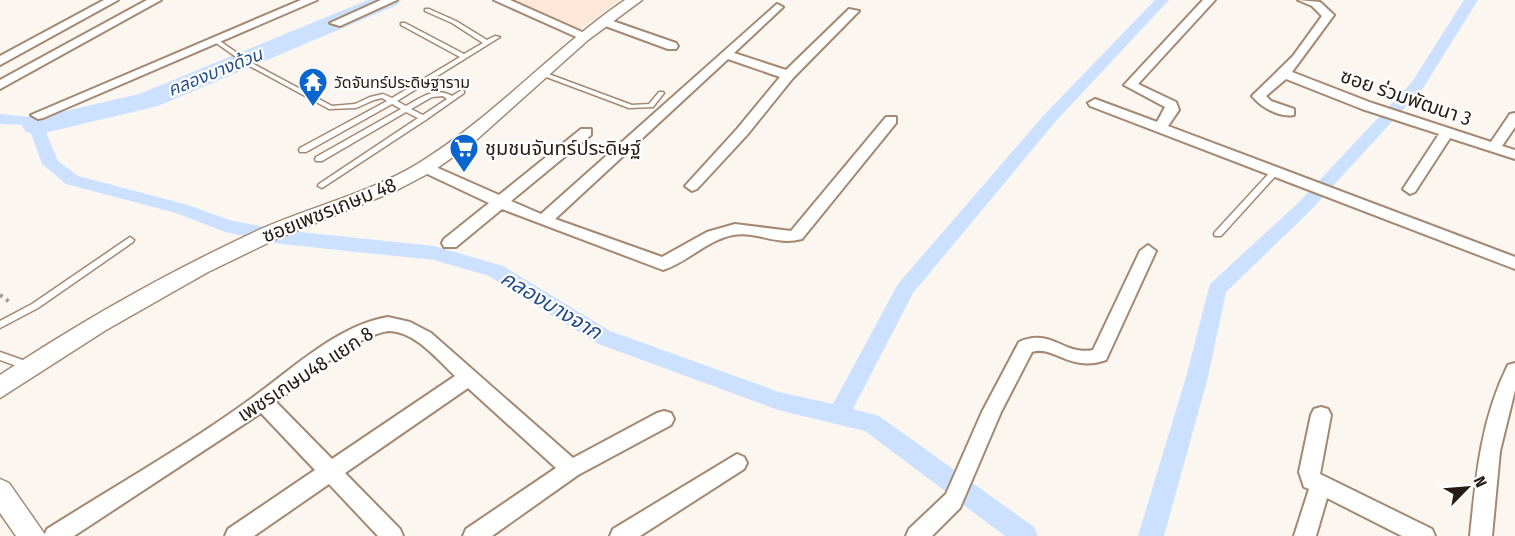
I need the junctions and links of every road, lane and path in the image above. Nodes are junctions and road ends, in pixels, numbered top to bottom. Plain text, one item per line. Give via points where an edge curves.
1 (112, 0) edge
2 (155, 0) edge
3 (312, 0) edge
4 (391, 0) edge
5 (500, 0) edge
6 (635, 0) edge
7 (1209, 0) edge
8 (1304, 0) edge
9 (777, 7) dead end
10 (428, 10) dead end
11 (854, 12) dead end
12 (604, 22) junction
13 (336, 23) dead end
14 (403, 24) dead end
15 (585, 36) junction
16 (497, 37) dead end
17 (215, 40) junction
18 (487, 43) junction
19 (672, 46) dead end
20 (725, 54) junction
21 (464, 57) junction
22 (0, 61) edge
23 (543, 74) junction
24 (1285, 74) junction
25 (788, 75) junction
26 (1, 85) edge
27 (462, 92) dead end
28 (662, 93) dead end
29 (452, 99) junction
30 (392, 101) junction
31 (1095, 103) dead end
32 (407, 109) junction
33 (1289, 112) dead end
34 (38, 115) dead end
35 (1515, 117) edge
36 (424, 119) junction
37 (891, 120) dead end
38 (1160, 128) junction
39 (586, 132) dead end
40 (1447, 132) junction
41 (1494, 148) junction
42 (303, 150) dead end
43 (1515, 155) edge
44 (319, 159) dead end
45 (426, 168) junction
46 (1276, 171) junction
47 (322, 186) dead end
48 (692, 186) dead end
49 (1410, 189) dead end
50 (500, 202) junction
51 (544, 220) junction
52 (1218, 234) dead end
53 (130, 240) dead end
54 (450, 243) dead end
55 (1148, 251) dead end
56 (1515, 263) edge
57 (0, 295) edge
58 (10, 302) dead end
59 (0, 325) edge
60 (0, 357) edge
61 (30, 367) junction
62 (1515, 370) edge
63 (469, 377) junction
64 (0, 388) edge
65 (262, 401) junction
66 (1321, 415) dead end
67 (664, 419) dead end
68 (737, 463) dead end
69 (571, 469) junction
70 (329, 473) junction
71 (1320, 486) junction
72 (5, 508) edge
73 (32, 536) edge
74 (55, 536) edge
75 (236, 536) edge
76 (392, 536) edge
77 (474, 536) edge
78 (621, 536) edge
79 (917, 536) edge
80 (1305, 536) edge
81 (1424, 536) edge
82 (1481, 536) edge

1 - 22 street
2 - 26 street
3 - 17 street
4 - 13 street
5 - 15 street
6 - 12 street, ซอยเพชรเกษม 48
7 - 38 street via 1130,85 1171,105 1172,110
8 - 24 street via 1328,15 1309,47
9 - 20 street
10 - 18 lane
11 - 25 street
12 - 15 street, ซอยเพชรเกษม 48
12 - 19 street
14 - 21 lane
15 - 23 street, ซอยเพชรเกษม 48
16 - 18 lane
17 - 30 lane via 248,63 332,108 356,106 378,96
17 - 34 street
18 - 21 lane
20 - 25 street
20 - 51 street
21 - 30 lane
23 - 28 lane via 631,107 651,106
23 - 45 street, ซอยเพชรเกษม 48
24 - 33 street via 1259,96 1266,104
24 - 40 street, ซอย ร่วมพัฒนา 3
25 - 48 street
27 - 29 lane
29 - 32 lane via 438,93
29 - 36 lane
30 - 32 lane
30 - 42 lane
31 - 38 street
32 - 36 lane
32 - 44 lane
35 - 41 street
36 - 47 lane
37 - 51 street via 809,223 786,239 749,229 733,231 685,248 663,264
38 - 46 street
39 - 50 street
40 - 41 street, ซอย ร่วมพัฒนา 3
40 - 49 street
41 - 43 street, ซอย ร่วมพัฒนา 3
45 - 50 street
45 - 61 street, ซอยเพชรเกษม 48 via 388,188 274,232 196,268
46 - 52 lane
46 - 56 street
50 - 51 street
50 - 54 street
53 - 59 lane via 35,306
55 - 79 street via 1100,356 1082,359 1039,343 1025,347 953,501
57 - 58 path
60 - 61 lane
61 - 64 street, ซอยเพชรเกษม 48
62 - 82 street via 1493,424
63 - 65 street, เพชรเกษม48 แยก 8 via 425,338 391,324 367,331
63 - 69 street, เพชรเกษม48 แยก 8
63 - 70 street
65 - 70 street
65 - 74 street, เพชรเกษม48 แยก 8
66 - 71 street via 1309,472 1311,480
67 - 69 street
68 - 78 street
69 - 77 street
70 - 75 street
70 - 76 street
71 - 80 street
71 - 81 street
72 - 73 street

